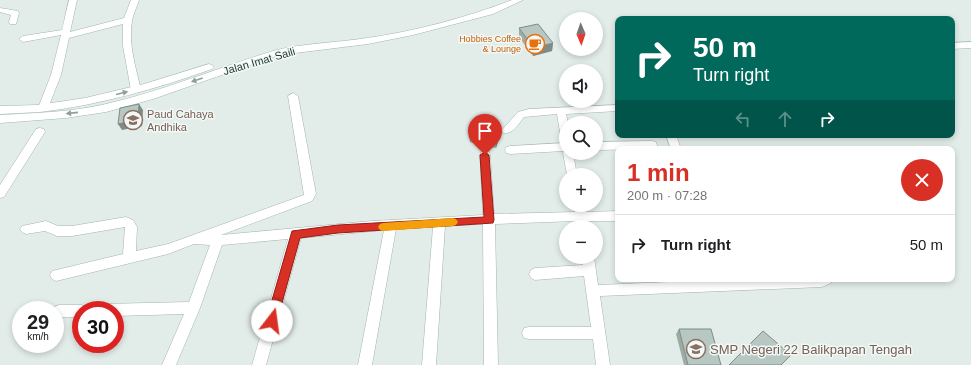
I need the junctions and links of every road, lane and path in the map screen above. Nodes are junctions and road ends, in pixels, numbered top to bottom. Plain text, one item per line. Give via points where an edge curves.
1 (73, 0) edge
2 (135, 0) edge
3 (503, 0) edge
4 (519, 0) edge
5 (0, 10) edge
6 (128, 20) junction
7 (13, 22) dead end
8 (65, 34) junction
9 (23, 39) dead end
10 (334, 42) junction
11 (971, 45) edge
12 (955, 46) edge
13 (136, 90) junction
14 (293, 96) dead end
15 (43, 108) junction
16 (615, 108) edge
17 (0, 110) edge
18 (562, 111) junction
19 (563, 116) edge
20 (0, 119) edge
21 (507, 130) dead end
22 (40, 132) dead end
23 (651, 143) edge
24 (603, 146) edge
25 (559, 148) edge
26 (510, 150) dead end
27 (485, 155) dead end
28 (0, 194) edge
29 (581, 216) edge
30 (615, 216) edge
31 (489, 220) junction
32 (439, 223) junction
33 (391, 226) junction
34 (26, 230) dead end
35 (296, 234) junction
36 (196, 240) junction
37 (218, 240) junction
38 (129, 258) junction
39 (589, 264) edge
40 (590, 270) junction
41 (536, 274) dead end
42 (56, 275) dead end
43 (756, 282) edge
44 (690, 283) edge
45 (594, 291) junction
46 (193, 308) junction
47 (124, 310) edge
48 (529, 333) dead end
49 (598, 333) junction
50 (169, 365) edge
51 (259, 365) edge
52 (365, 365) edge
53 (429, 365) edge
54 (491, 365) edge
55 (603, 365) edge

1 - 8 street
2 - 6 street
3 - 10 main road, Jalan Imat Saili via 421,24
4 - 10 main road, Jalan Imat Saili via 490,12 387,38
5 - 7 street via 15,13
6 - 8 street
6 - 13 street via 128,46
8 - 9 street
8 - 15 street via 63,52
10 - 13 main road, Jalan Imat Saili via 297,42 268,48
10 -> 20 main road, Jalan Imat Saili via 276,53 163,92 105,108
11 - 12 street
15 -> 13 main road, Jalan Imat Saili
14 - 36 street via 310,196
15 - 17 main road, Jalan Imat Saili
16 - 18 street
18 - 19 street
18 - 21 street via 525,112
22 - 28 street
23 - 24 street
25 - 26 street
27 - 31 street
29 - 30 street
29 - 31 street
31 - 32 street
31 - 54 street
32 - 33 street
32 - 53 street
33 - 35 street
33 - 52 street
34 - 38 street via 46,226 57,231 72,231 126,222 131,226
35 - 37 street
35 - 51 street
36 - 37 street
36 - 38 street
37 - 46 street
38 - 42 street
39 - 40 street
40 - 41 street
40 - 45 street
43 - 44 street
44 - 45 street
45 - 49 street
46 - 47 street
46 - 50 street
48 - 49 street
49 - 55 street

